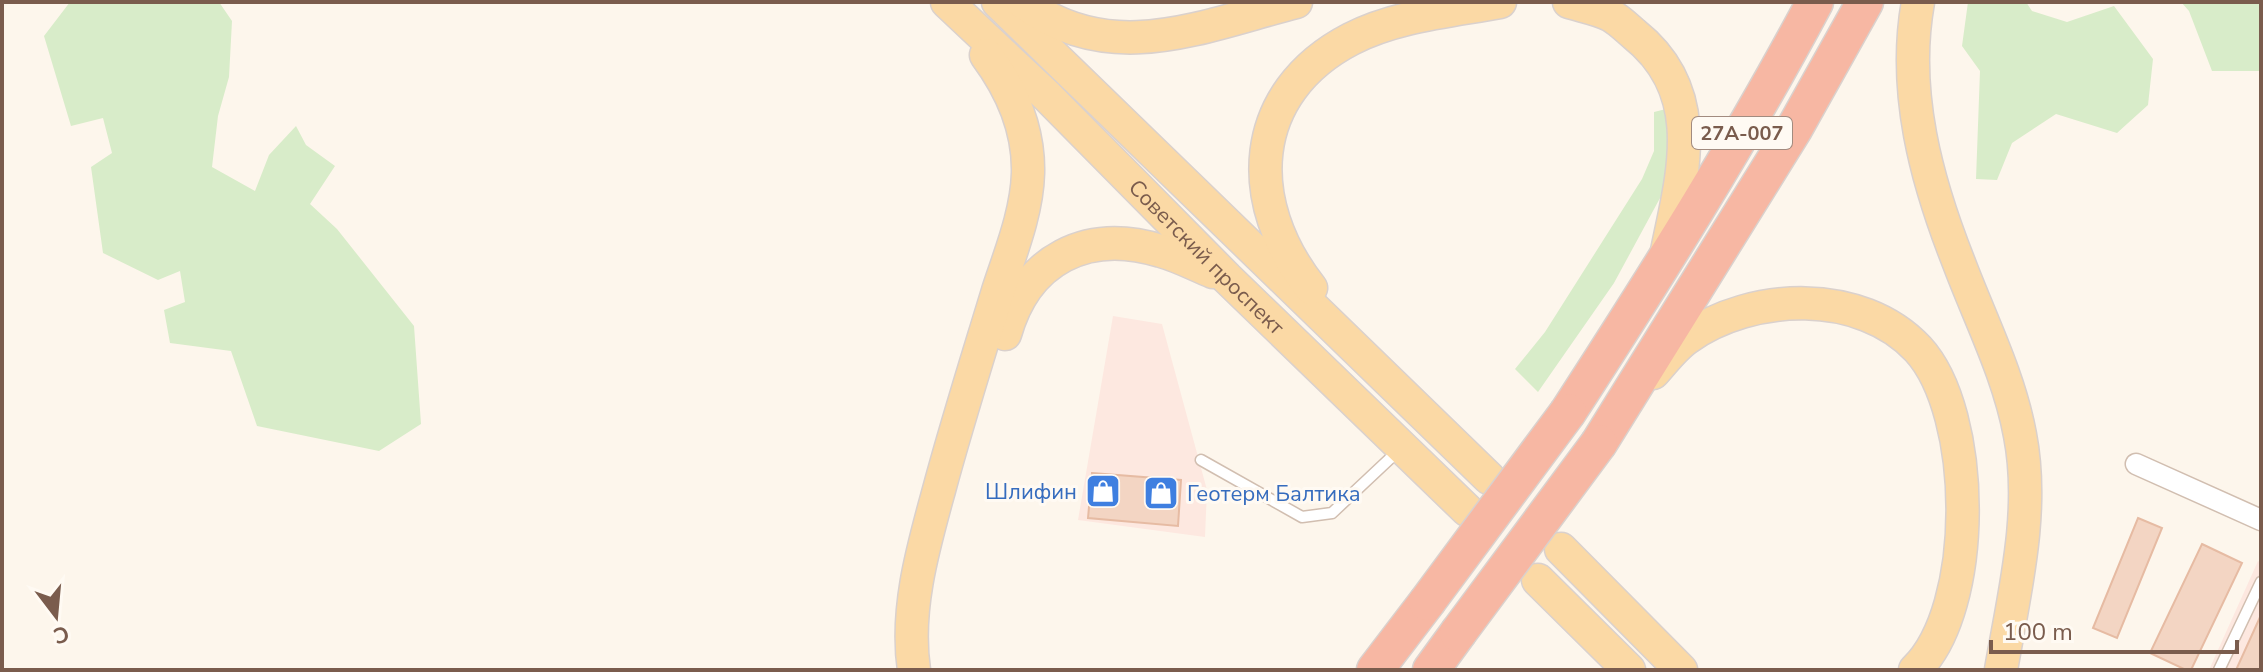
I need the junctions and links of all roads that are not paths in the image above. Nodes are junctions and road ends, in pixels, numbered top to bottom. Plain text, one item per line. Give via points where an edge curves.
1 (998, 2) edge
2 (1023, 2) edge
3 (1296, 2) edge
4 (1500, 2) edge
5 (1569, 2) edge
6 (1815, 2) edge
7 (1865, 2) edge
8 (1918, 2) edge
9 (949, 4) edge
10 (1665, 263) junction
11 (1227, 278) junction
12 (1396, 388) junction
13 (1625, 400) junction
14 (1402, 447) junction
15 (1201, 460) dead end
16 (2136, 464) dead end
17 (1489, 478) dead end
18 (1467, 510) dead end
19 (2261, 520) edge
20 (1561, 549) dead end
21 (1538, 580) dead end
22 (2260, 588) edge
23 (1598, 639) junction
24 (1671, 659) edge
25 (914, 670) edge
26 (928, 670) edge
27 (1375, 670) edge
28 (1431, 670) edge
29 (1620, 670) edge
30 (1629, 670) edge
31 (1694, 670) edge
32 (1915, 670) edge
33 (2001, 670) edge
34 (2219, 670) edge

1 - 12 main road, Советский проспект
2 - 3 main road via 1091,34 1146,39
4 - 12 main road via 1383,26 1352,38 1302,75 1280,105 1267,139 1264,174 1271,212 1296,269
5 - 10 main road via 1610,15 1648,46 1671,77 1683,119 1685,158
6 - 10 highway, 27А-007
7 - 13 highway via 1754,195
8 - 33 main road via 1911,63 1926,162 2009,392 2025,467 2022,539
9 - 11 main road, Советский проспект
9 - 25 main road via 1016,105 1026,139 1028,175 1020,221 929,528 913,614
10 - 27 highway, 27А-007, bridge via 1568,412
11 - 14 main road, Советский проспект
11 - 26 main road via 1161,251 1093,245 1066,254 1024,288 1011,312 932,589 924,646
12 - 17 main road, Советский проспект
13 - 28 highway, bridge
13 - 32 main road via 1687,338 1765,306 1799,302 1872,316 1919,351 1949,406 1957,449 1962,550 1949,614
14 - 15 lane via 1332,513 1302,517
14 - 18 main road, Советский проспект
16 - 19 street
20 - 24 main road
21 - 23 main road
22 - 34 lane
23 - 29 main road
23 - 30 main road
24 - 31 main road

